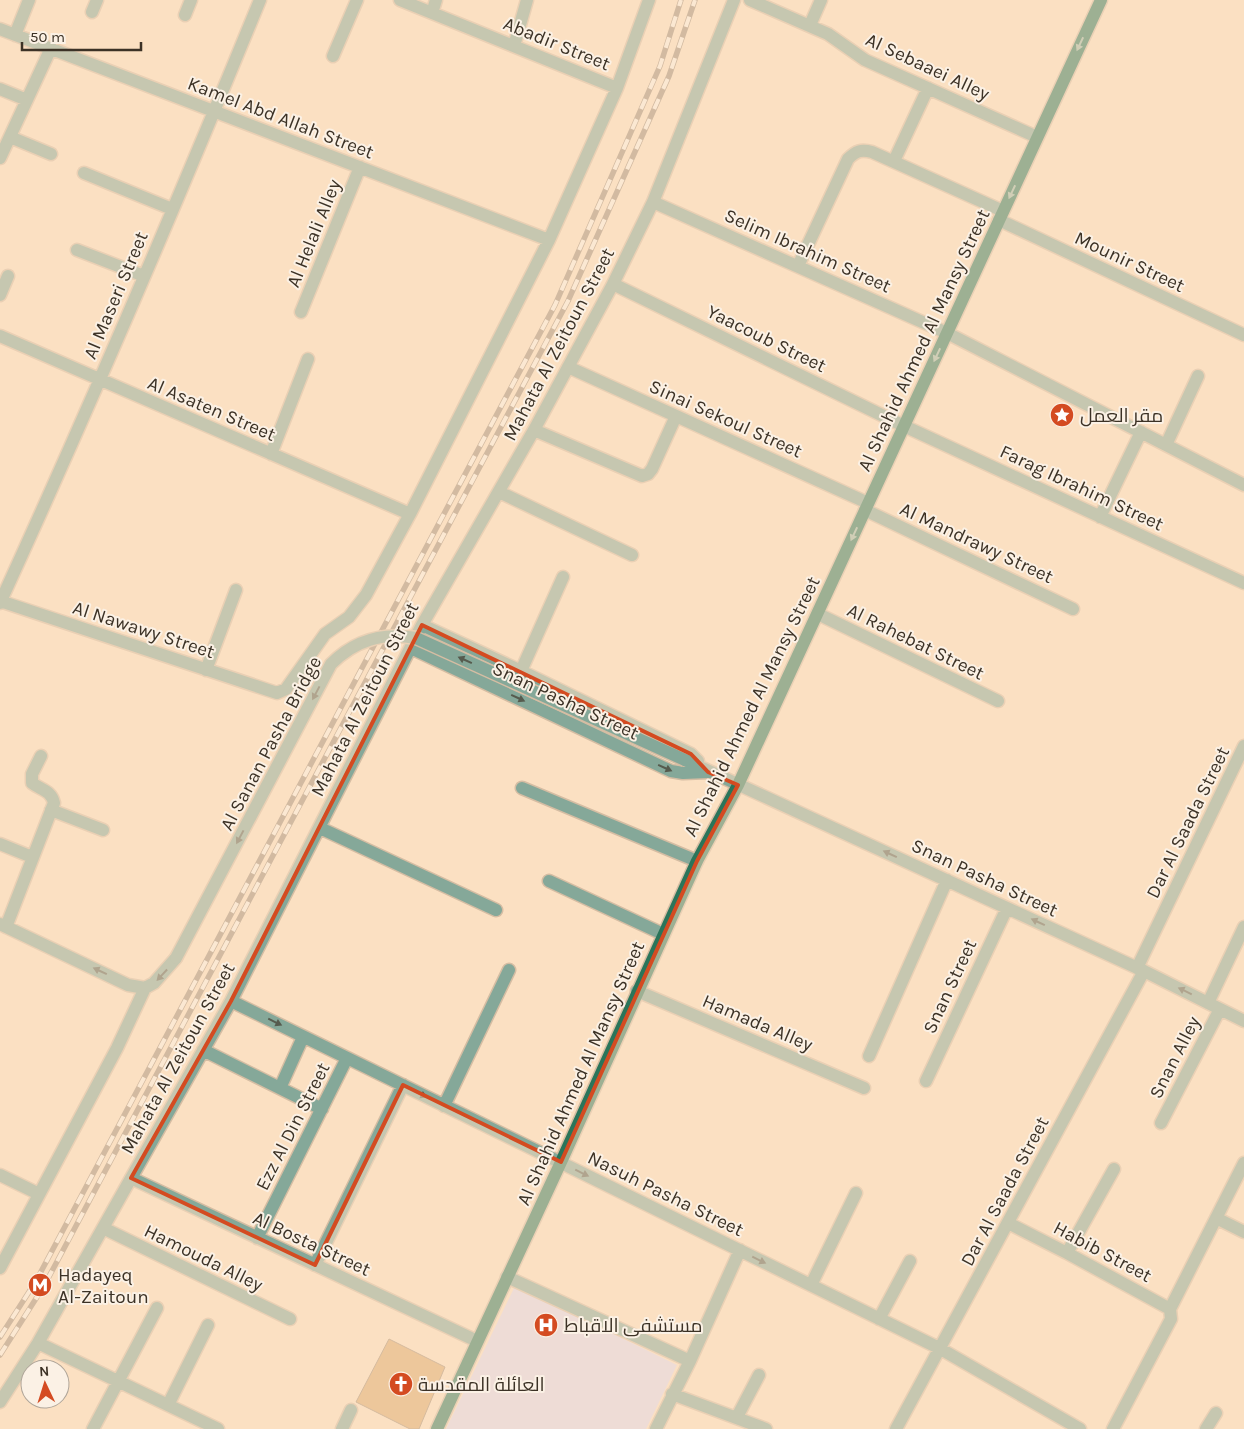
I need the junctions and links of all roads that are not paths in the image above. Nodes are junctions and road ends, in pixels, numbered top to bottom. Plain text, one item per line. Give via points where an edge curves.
1 (29, 0) edge
2 (191, 0) edge
3 (260, 0) edge
4 (357, 0) edge
5 (400, 0) edge
6 (436, 0) edge
7 (527, 0) edge
8 (649, 0) edge
9 (734, 0) edge
10 (750, 0) edge
11 (821, 0) edge
12 (1101, 0) edge
13 (432, 13) junction
14 (185, 15) dead end
15 (810, 25) junction
16 (0, 29) edge
17 (15, 35) junction
18 (514, 46) junction
19 (51, 48) junction
20 (333, 56) dead end
21 (617, 88) junction
22 (928, 88) junction
23 (0, 89) edge
24 (27, 100) junction
25 (215, 111) junction
26 (10, 137) junction
27 (1037, 137) junction
28 (51, 154) dead end
29 (0, 158) edge
30 (894, 161) junction
31 (360, 167) junction
32 (84, 173) dead end
33 (653, 202) junction
34 (172, 209) junction
35 (1001, 215) junction
36 (549, 240) junction
37 (77, 250) dead end
38 (798, 266) junction
39 (8, 276) dead end
40 (144, 276) junction
41 (613, 284) junction
42 (0, 295) edge
43 (301, 312) dead end
44 (947, 333) junction
45 (0, 336) edge
46 (1244, 336) edge
47 (308, 359) dead end
48 (568, 367) junction
49 (1198, 376) dead end
50 (99, 380) junction
51 (676, 416) junction
52 (904, 426) junction
53 (534, 430) junction
54 (1141, 432) junction
55 (1166, 445) junction
56 (271, 454) junction
57 (1244, 485) edge
58 (498, 492) junction
59 (867, 506) junction
60 (410, 514) junction
61 (1100, 517) junction
62 (632, 555) dead end
63 (563, 577) dead end
64 (1244, 583) edge
65 (236, 590) dead end
66 (0, 602) edge
67 (1073, 609) dead end
68 (818, 614) junction
69 (422, 625) junction
70 (411, 648) junction
71 (206, 670) junction
72 (521, 671) junction
73 (998, 701) dead end
74 (1244, 746) edge
75 (41, 756) dead end
76 (685, 760) joint
77 (708, 772) junction
78 (738, 785) junction
79 (522, 788) dead end
80 (51, 810) junction
81 (320, 828) junction
82 (102, 830) dead end
83 (0, 844) edge
84 (32, 857) junction
85 (697, 860) junction
86 (947, 880) junction
87 (549, 881) dead end
88 (1007, 908) junction
89 (496, 910) dead end
90 (3, 925) edge
91 (1244, 927) edge
92 (663, 934) junction
93 (509, 970) dead end
94 (1141, 970) junction
95 (145, 988) junction
96 (637, 991) junction
97 (231, 1001) junction
98 (1214, 1006) junction
99 (1244, 1021) edge
100 (304, 1037) junction
101 (204, 1050) junction
102 (869, 1056) dead end
103 (347, 1058) junction
104 (926, 1081) dead end
105 (403, 1085) junction
106 (280, 1088) junction
107 (864, 1088) dead end
108 (444, 1106) junction
109 (322, 1109) junction
110 (1161, 1123) dead end
111 (561, 1162) junction
112 (1244, 1162) edge
113 (1114, 1169) dead end
114 (0, 1175) edge
115 (131, 1178) junction
116 (856, 1193) dead end
117 (39, 1194) junction
118 (1216, 1218) junction
119 (1008, 1223) junction
120 (103, 1228) junction
121 (1244, 1232) edge
122 (257, 1238) junction
123 (740, 1250) junction
124 (1067, 1253) junction
125 (910, 1261) dead end
126 (315, 1265) junction
127 (0, 1268) edge
128 (508, 1277) junction
129 (811, 1285) junction
130 (157, 1308) dead end
131 (1171, 1314) junction
132 (290, 1319) dead end
133 (879, 1319) junction
134 (208, 1325) dead end
135 (477, 1341) junction
136 (38, 1343) junction
137 (939, 1348) junction
138 (690, 1361) junction
139 (759, 1375) dead end
140 (118, 1382) junction
141 (672, 1394) junction
142 (0, 1402) edge
143 (168, 1405) junction
144 (351, 1410) dead end
145 (1216, 1414) dead end
146 (737, 1417) junction
147 (760, 1428) edge
148 (93, 1429) edge
149 (218, 1429) edge
150 (342, 1429) edge
151 (437, 1429) edge
152 (656, 1429) edge
153 (896, 1429) edge
154 (1080, 1429) edge
155 (1113, 1429) edge
156 (1206, 1429) edge

1 - 17 street
2 - 14 street
3 - 25 street, Al Maseri Street
4 - 20 street
5 - 13 street, Abadir Street
6 - 13 street
7 - 18 street
8 - 21 street
9 - 33 street, Mahata Al Zeitoun Street
10 - 15 street, Al Sebaaei Alley
11 - 15 street
12 -> 27 main road, Al Shahid Ahmed Al Mansy Street
13 - 18 street, Abadir Street
15 - 22 street, Al Sebaaei Alley via 865,60
16 - 17 street, Kamel Abd Allah Street
17 - 19 street, Kamel Abd Allah Street
18 - 21 street, Abadir Street
19 - 24 street
19 - 25 street, Kamel Abd Allah Street
21 - 36 street
22 - 27 street, Al Sebaaei Alley
22 - 30 street
23 - 24 street
24 - 26 street
25 - 31 street, Kamel Abd Allah Street
25 - 34 street, Al Maseri Street
26 - 28 street
26 - 29 street
27 -> 35 main road, Al Shahid Ahmed Al Mansy Street
30 - 35 street, Mounir Street
30 - 38 street, Mounir Street via 872,152 854,152
31 - 36 street, Kamel Abd Allah Street
31 - 43 street, Al Helali Alley
32 - 34 street
33 - 38 street, Selim Ibrahim Street
33 - 41 street, Mahata Al Zeitoun Street
34 - 40 street, Al Maseri Street
35 - 44 main road, Al Shahid Ahmed Al Mansy Street
35 - 46 street, Mounir Street
36 - 60 street
37 - 40 street
38 - 44 street, Selim Ibrahim Street
39 - 42 street
40 - 50 street, Al Maseri Street
41 - 48 street, Mahata Al Zeitoun Street
41 - 52 street, Yaacoub Street
44 -> 52 main road, Al Shahid Ahmed Al Mansy Street
44 - 54 street, Selim Ibrahim Street
45 - 50 street, Al Asaten Street
47 - 56 street
48 - 51 street, Sinai Sekoul Street
48 - 53 street, Mahata Al Zeitoun Street
49 - 55 street
50 - 56 street, Al Asaten Street
50 - 66 street, Al Maseri Street
51 - 53 street via 652,469 642,476
51 - 59 street, Sinai Sekoul Street
52 - 59 main road, Al Shahid Ahmed Al Mansy Street
52 - 61 street, Farag Ibrahim Street
53 - 58 street, Mahata Al Zeitoun Street
54 - 55 street, Selim Ibrahim Street
54 - 61 street
55 - 57 street, Selim Ibrahim Street
56 - 60 street, Al Asaten Street
58 - 62 street
58 - 69 street, Mahata Al Zeitoun Street
59 - 67 street, Al Mandrawy Street
59 -> 68 main road, Al Shahid Ahmed Al Mansy Street
60 - 71 street, Al Nawawy Street via 366,596 349,617 325,634 286,690 277,693
61 - 64 street, Farag Ibrahim Street
63 - 72 street
65 - 71 street
66 - 71 street, Al Nawawy Street
68 - 73 street, Al Rahebat Street
68 - 78 main road, Al Shahid Ahmed Al Mansy Street
69 - 70 street, Mahata Al Zeitoun Street
69 - 72 street, Snan Pasha Street
70 -> 77 street, Snan Pasha Street via 671,771
70 - 81 street, Mahata Al Zeitoun Street
72 - 77 street, Snan Pasha Street via 692,754
74 - 94 street, Dar Al Saada Street
75 - 80 street via 32,774 32,783 48,791 54,803
76 - 77 street, Snan Pasha Street
76 -> 95 street, Al Sanan Pasha Bridge, bridge via 416,638 389,635 363,641 331,664 176,958 154,983
77 - 78 street, Snan Pasha Street
78 - 85 main road, Al Shahid Ahmed Al Mansy Street
86 -> 78 street, Snan Pasha Street
79 - 85 street
80 - 82 street
80 - 84 street
81 - 89 street
81 - 97 street, Mahata Al Zeitoun Street
83 - 84 street
84 - 90 street
85 - 92 main road, Al Shahid Ahmed Al Mansy Street
86 - 88 street, Snan Pasha Street
86 - 102 street
87 - 92 street
94 -> 88 street, Snan Pasha Street
88 - 104 street, Snan Street
95 -> 90 street via 128,985
91 - 98 street, Snan Alley
92 - 96 main road, Al Shahid Ahmed Al Mansy Street
93 - 108 street
98 -> 94 street, Snan Pasha Street
94 - 119 street, Dar Al Saada Street
95 - 117 street via 117,1048
96 - 107 street, Hamada Alley
96 - 111 main road, Al Shahid Ahmed Al Mansy Street
97 -> 100 street, Nasuh Pasha Street
97 - 101 street, Mahata Al Zeitoun Street
98 - 99 street, Snan Pasha Street
98 - 110 street, Snan Alley
100 - 103 street, Nasuh Pasha Street
100 - 106 street
101 - 106 street
101 - 115 street, Mahata Al Zeitoun Street
103 - 105 street, Nasuh Pasha Street
103 - 109 street, Ezz Al Din Street
105 -> 108 street, Nasuh Pasha Street
105 - 126 street
106 - 109 street
108 - 111 street, Nasuh Pasha Street
109 - 122 street, Ezz Al Din Street
111 -> 123 street, Nasuh Pasha Street
111 - 128 main road, Al Shahid Ahmed Al Mansy Street
112 - 118 street
113 - 124 street
114 - 117 street
115 - 120 street, Mahata Al Zeitoun Street
115 - 122 street, Al Bosta Street
116 - 129 street
117 - 127 street
118 - 121 street
118 - 131 street
119 - 124 street, Habib Street
119 - 137 street, Dar Al Saada Street
120 - 132 street, Hamouda Alley
120 - 136 street, Mahata Al Zeitoun Street
122 - 126 street, Al Bosta Street
123 -> 129 street, Nasuh Pasha Street
123 - 138 street
124 - 131 street, Habib Street
125 - 133 street
126 - 135 street, Al Bosta Street
128 - 135 main road, Al Shahid Ahmed Al Mansy Street
128 - 138 street
129 - 133 street, Nasuh Pasha Street
130 - 140 street
131 - 155 street
133 - 137 street, Nasuh Pasha Street
134 - 143 street
135 - 151 main road, Al Shahid Ahmed Al Mansy Street
136 - 140 street
136 - 142 street, Mahata Al Zeitoun Street
137 - 153 street, Dar Al Saada Street
137 - 154 street, Nasuh Pasha Street
138 - 141 street
139 - 146 street
140 - 143 street
140 - 148 street
141 - 146 street
141 - 152 street
143 - 149 street
144 - 150 street
145 - 156 street
146 - 147 street

